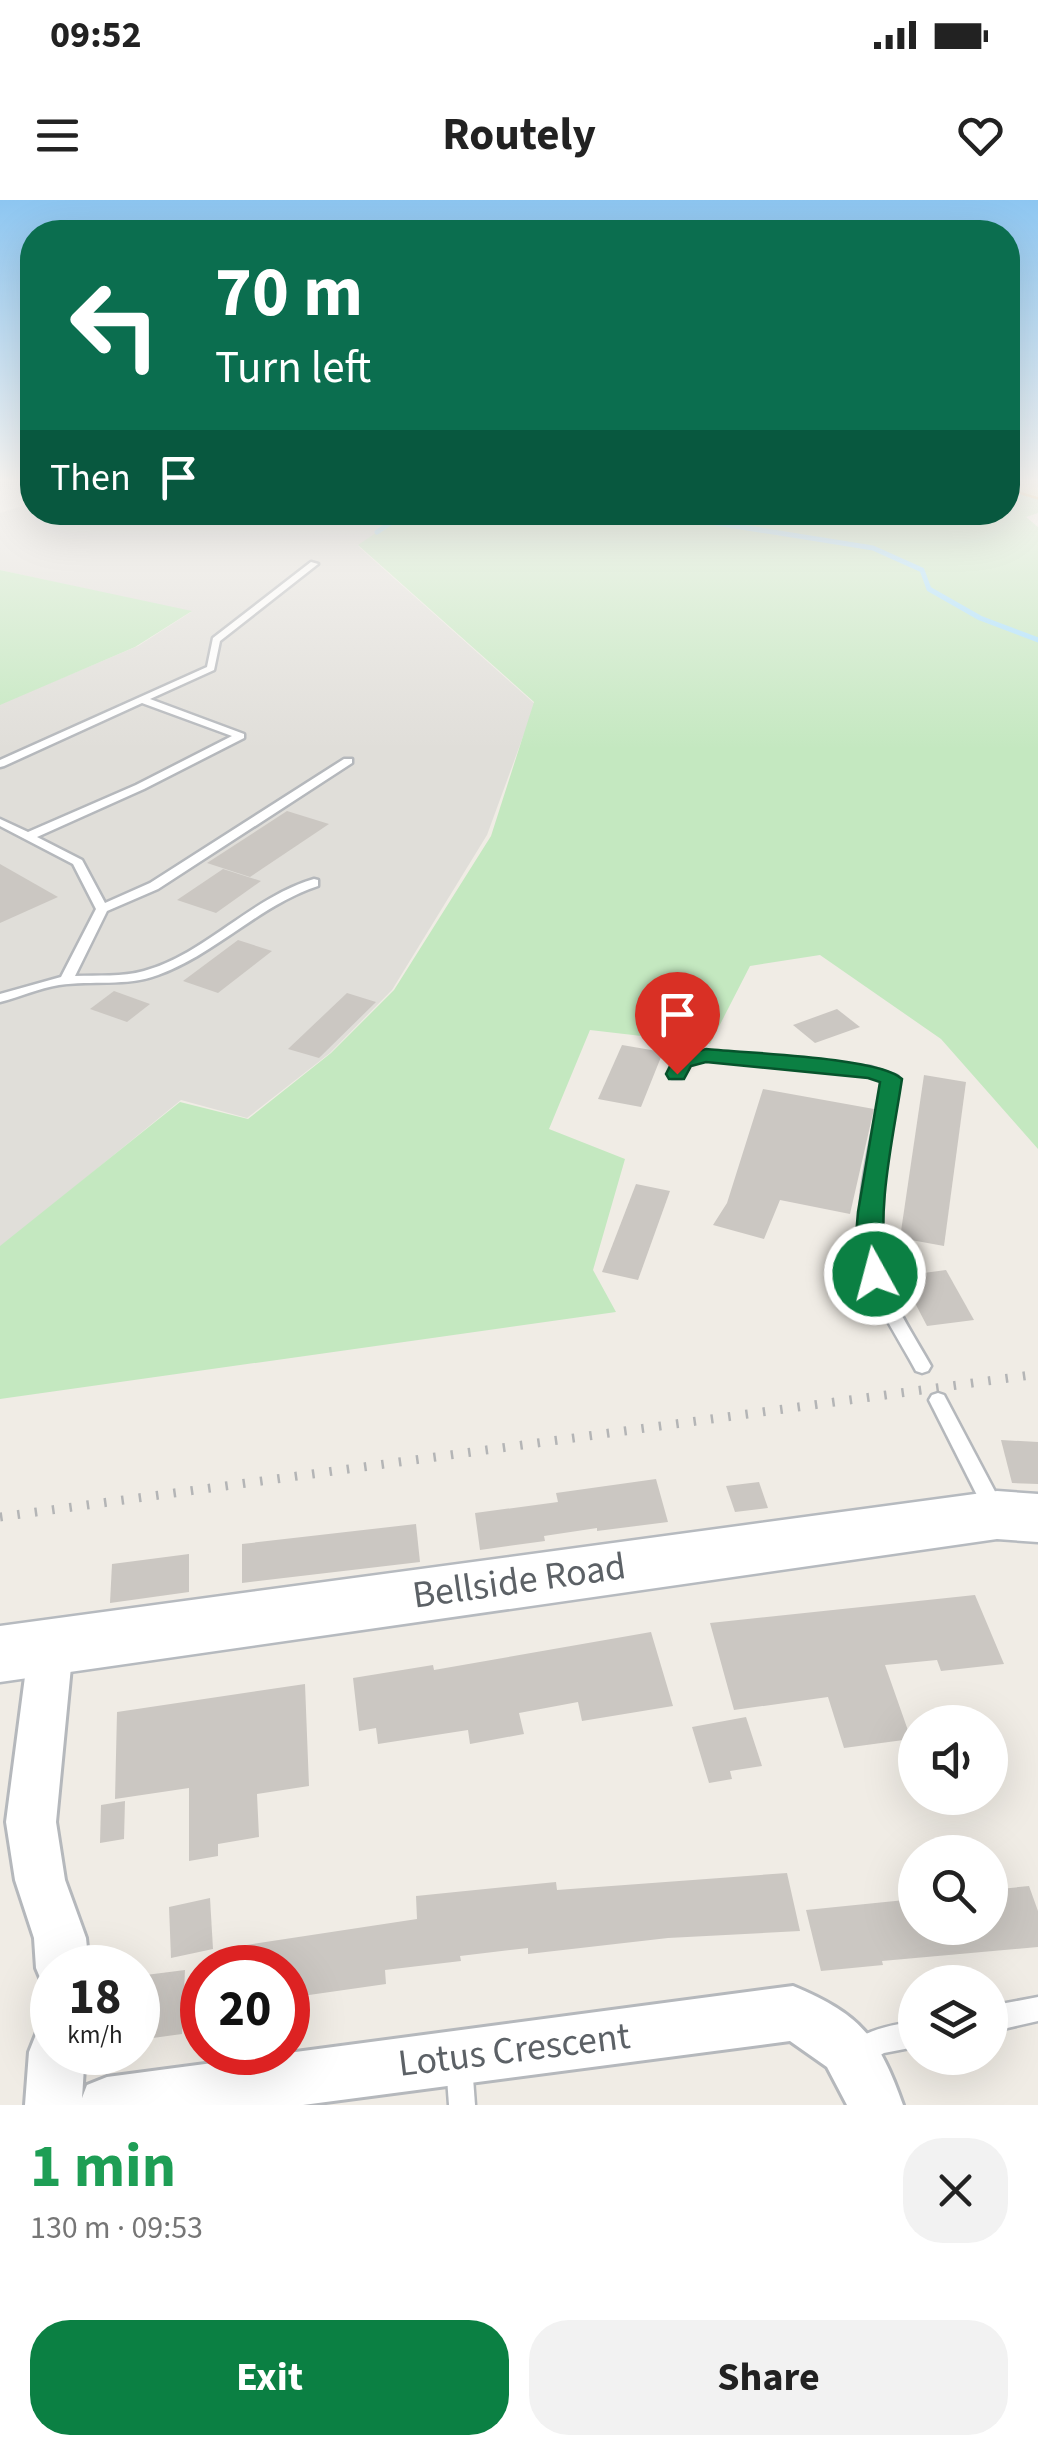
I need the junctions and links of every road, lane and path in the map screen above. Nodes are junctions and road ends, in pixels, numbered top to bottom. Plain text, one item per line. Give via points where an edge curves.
1 (305, 571) edge
2 (143, 700) junction
3 (348, 762) dead end
4 (0, 764) edge
5 (0, 822) edge
6 (29, 836) junction
7 (314, 883) dead end
8 (102, 908) junction
9 (66, 980) junction
10 (0, 998) edge
11 (677, 1074) dead end
12 (922, 1366) dead end
13 (938, 1400) dead end
14 (1018, 1517) edge
15 (25, 1650) edge
16 (61, 1945) edge
17 (1038, 2009) edge
18 (1008, 2015) edge
19 (898, 2037) edge
20 (55, 2075) edge
21 (460, 2080) edge
22 (864, 2081) edge
23 (53, 2105) edge
24 (107, 2105) edge

1 - 2 lane via 216,640 211,668
2 - 4 lane
2 - 6 lane via 240,736
3 - 8 lane via 154,886
5 - 6 lane
6 - 8 lane via 78,862
7 - 9 lane via 276,896 190,956 150,973
8 - 9 lane
9 - 10 lane
11 - 12 lane via 682,1062 706,1056 892,1079 872,1195 870,1252
13 - 14 lane
14 - 15 main road, Bellside Road
15 - 16 street via 31,1822
17 - 18 lane
19 - 22 lane via 879,2041
20 - 23 street
21 - 22 street, Lotus Crescent via 793,2014 840,2037
21 - 24 street, Lotus Crescent

